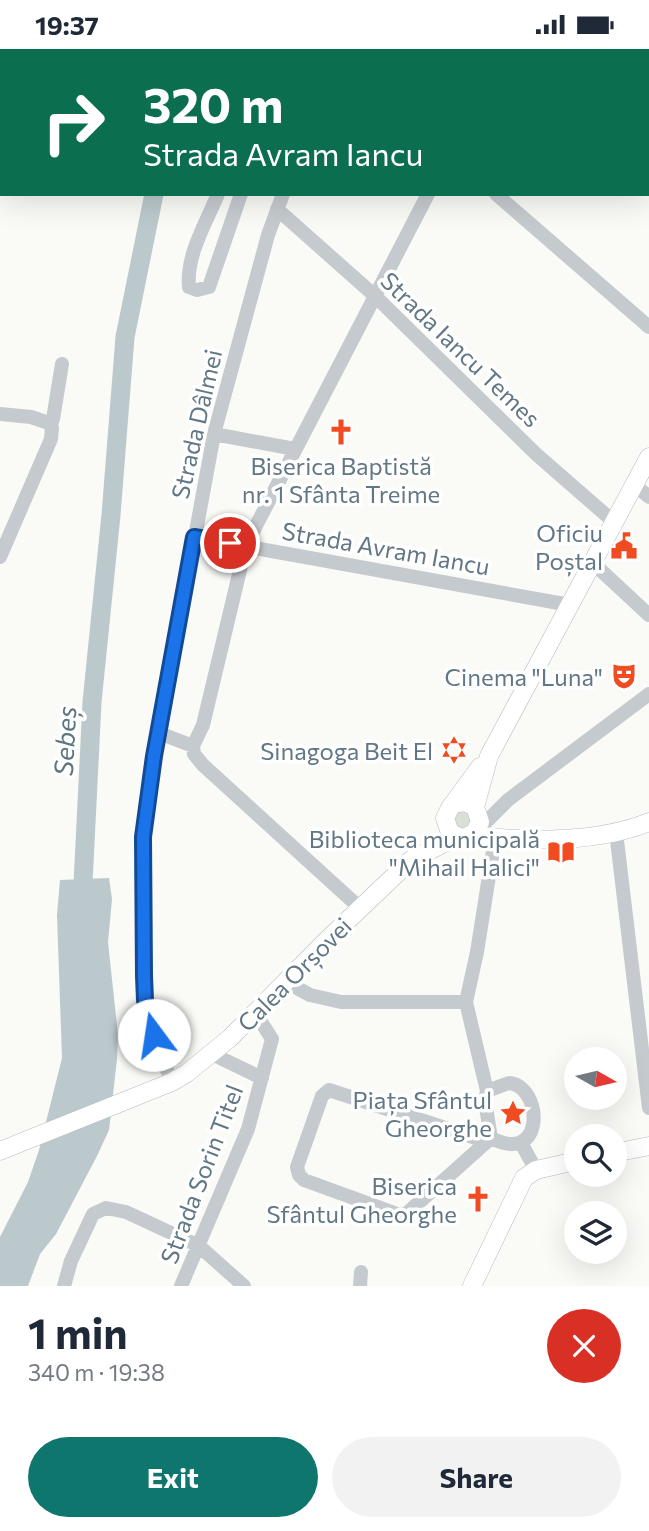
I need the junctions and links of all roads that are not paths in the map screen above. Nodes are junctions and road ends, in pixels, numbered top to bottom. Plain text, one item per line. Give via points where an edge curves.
1 (217, 196) edge
2 (241, 196) edge
3 (282, 196) edge
4 (427, 196) edge
5 (498, 196) edge
6 (277, 209) junction
7 (375, 296) junction
8 (649, 327) edge
9 (62, 364) dead end
10 (0, 414) edge
11 (50, 425) junction
12 (214, 434) junction
13 (295, 449) junction
14 (649, 457) edge
15 (634, 485) junction
16 (649, 497) edge
17 (614, 522) junction
18 (194, 537) junction
19 (246, 545) junction
20 (0, 557) edge
21 (593, 563) junction
22 (570, 605) junction
23 (649, 615) edge
24 (649, 694) edge
25 (159, 733) junction
26 (194, 746) junction
27 (489, 756) junction
28 (450, 811) junction
29 (480, 815) junction
30 (649, 822) edge
31 (616, 832) junction
32 (466, 836) junction
33 (500, 838) junction
34 (411, 860) junction
35 (360, 908) junction
36 (286, 982) junction
37 (466, 1002) junction
38 (256, 1014) junction
39 (212, 1054) junction
40 (262, 1078) junction
41 (165, 1085) junction
42 (487, 1091) junction
43 (649, 1108) edge
44 (488, 1140) junction
45 (521, 1143) junction
46 (649, 1146) edge
47 (627, 1150) edge
48 (0, 1151) edge
49 (564, 1164) edge
50 (536, 1170) junction
51 (199, 1246) junction
52 (64, 1286) edge
53 (181, 1286) edge
54 (244, 1286) edge
55 (472, 1286) edge

1 - 2 street via 188,274 189,287 197,290 209,287
3 - 6 street, Strada Dâlmei
4 - 7 street
5 - 8 street
6 - 7 street, Strada Iancu Temes
6 - 12 street, Strada Dâlmei
7 - 13 street
7 - 17 street, Strada Iancu Temes via 536,454
9 - 11 street
10 - 11 street via 31,417
11 - 20 street via 51,439
12 - 13 street
12 - 18 street, Strada Dâlmei
13 - 19 street
14 - 15 main road
15 - 16 street
15 - 17 main road
17 - 21 main road
18 - 19 street, Strada Avram Iancu
18 - 25 street, Strada Dâlmei
19 - 22 street, Strada Avram Iancu
19 - 26 street via 217,673
21 - 22 main road
21 - 23 street
22 - 27 main road
24 - 29 street via 508,800
25 - 26 street
25 - 41 street, Strada Dâlmei via 143,837 144,976 149,1021
26 - 35 street via 203,765
27 - 28 main road, Calea Orșovei
27 - 29 main road
28 - 29 main road via 465,803
28 - 32 main road via 447,828
28 - 34 main road, Calea Orșovei
29 - 32 main road via 478,827
29 - 33 main road
30 - 31 main road
31 - 33 main road
31 - 43 street
32 - 33 main road
32 - 34 main road, Calea Orșovei
33 - 37 street
34 - 35 main road, Calea Orșovei
35 - 36 main road, Calea Orșovei
36 - 37 street via 310,995 341,1002
36 - 38 main road, Calea Orșovei
37 - 42 street
38 - 39 main road, Calea Orșovei
38 - 40 street, Strada Sorin Titel via 272,1039
39 - 40 street, Strada Sorin Titel
39 - 41 main road, Calea Orșovei
40 - 51 street, Strada Sorin Titel via 248,1129
41 - 48 main road, Calea Orșovei
42 - 44 street
42 - 45 street via 509,1083 527,1093 532,1130
44 - 44 street via 406,1215 304,1180 297,1167 322,1096 329,1090
44 - 45 street
45 - 50 street
46 - 47 main road
49 - 50 main road
50 - 55 main road via 520,1185
51 - 52 street via 106,1207 93,1214
51 - 53 street, Strada Sorin Titel
51 - 54 street

